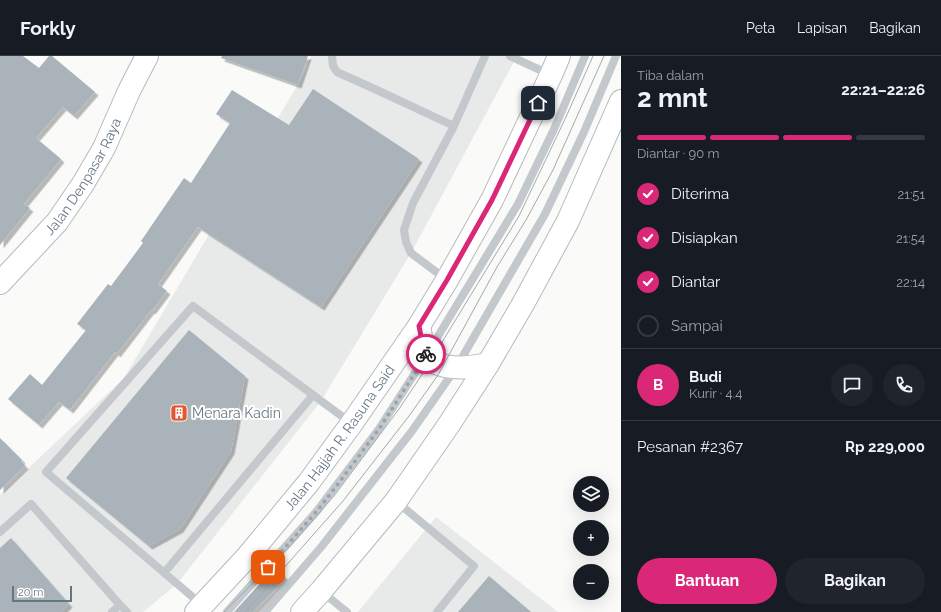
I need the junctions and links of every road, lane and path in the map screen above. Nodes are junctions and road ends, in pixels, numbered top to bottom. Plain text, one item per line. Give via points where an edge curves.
1 (148, 56) edge
2 (332, 56) edge
3 (485, 56) edge
4 (510, 56) edge
5 (585, 56) edge
6 (616, 56) edge
7 (555, 65) edge
8 (621, 101) edge
9 (454, 126) junction
10 (447, 280) junction
11 (0, 283) edge
12 (419, 326) junction
13 (426, 356) junction
14 (488, 364) junction
15 (456, 368) junction
16 (313, 395) junction
17 (352, 423) junction
18 (396, 501) junction
19 (0, 532) edge
20 (164, 573) junction
21 (322, 591) junction
22 (120, 605) junction
23 (200, 609) edge
24 (307, 610) edge
25 (112, 612) edge
26 (127, 612) edge
27 (227, 612) edge
28 (266, 612) edge
29 (347, 612) edge
30 (437, 612) edge

1 - 11 main road, Jalan Denpasar Raya via 104,148 83,184 57,222
2 - 9 lane via 337,72
3 - 9 lane
4 - 7 lane
5 - 13 lane via 518,204
6 - 15 lane via 545,214
7 - 10 main road, Jalan Hajjah R. Rasuna Said via 492,200
8 - 14 main road via 568,222
9 - 10 lane via 413,203 404,230 411,253
10 - 12 main road, Jalan Hajjah R. Rasuna Said
12 - 13 main road
12 - 17 main road, Jalan Hajjah R. Rasuna Said
13 - 15 main road via 436,364
13 - 27 lane via 379,429 317,511
14 - 15 main road
14 - 18 main road
15 - 28 lane via 412,432
16 - 17 lane
16 - 20 lane
16 - 20 lane via 193,306 46,472
17 - 23 main road, Jalan Hajjah R. Rasuna Said via 309,482
18 - 21 main road
18 - 30 lane via 474,566
19 - 22 lane via 31,504
20 - 23 lane
21 - 24 main road
21 - 29 lane
22 - 25 lane
22 - 26 lane

